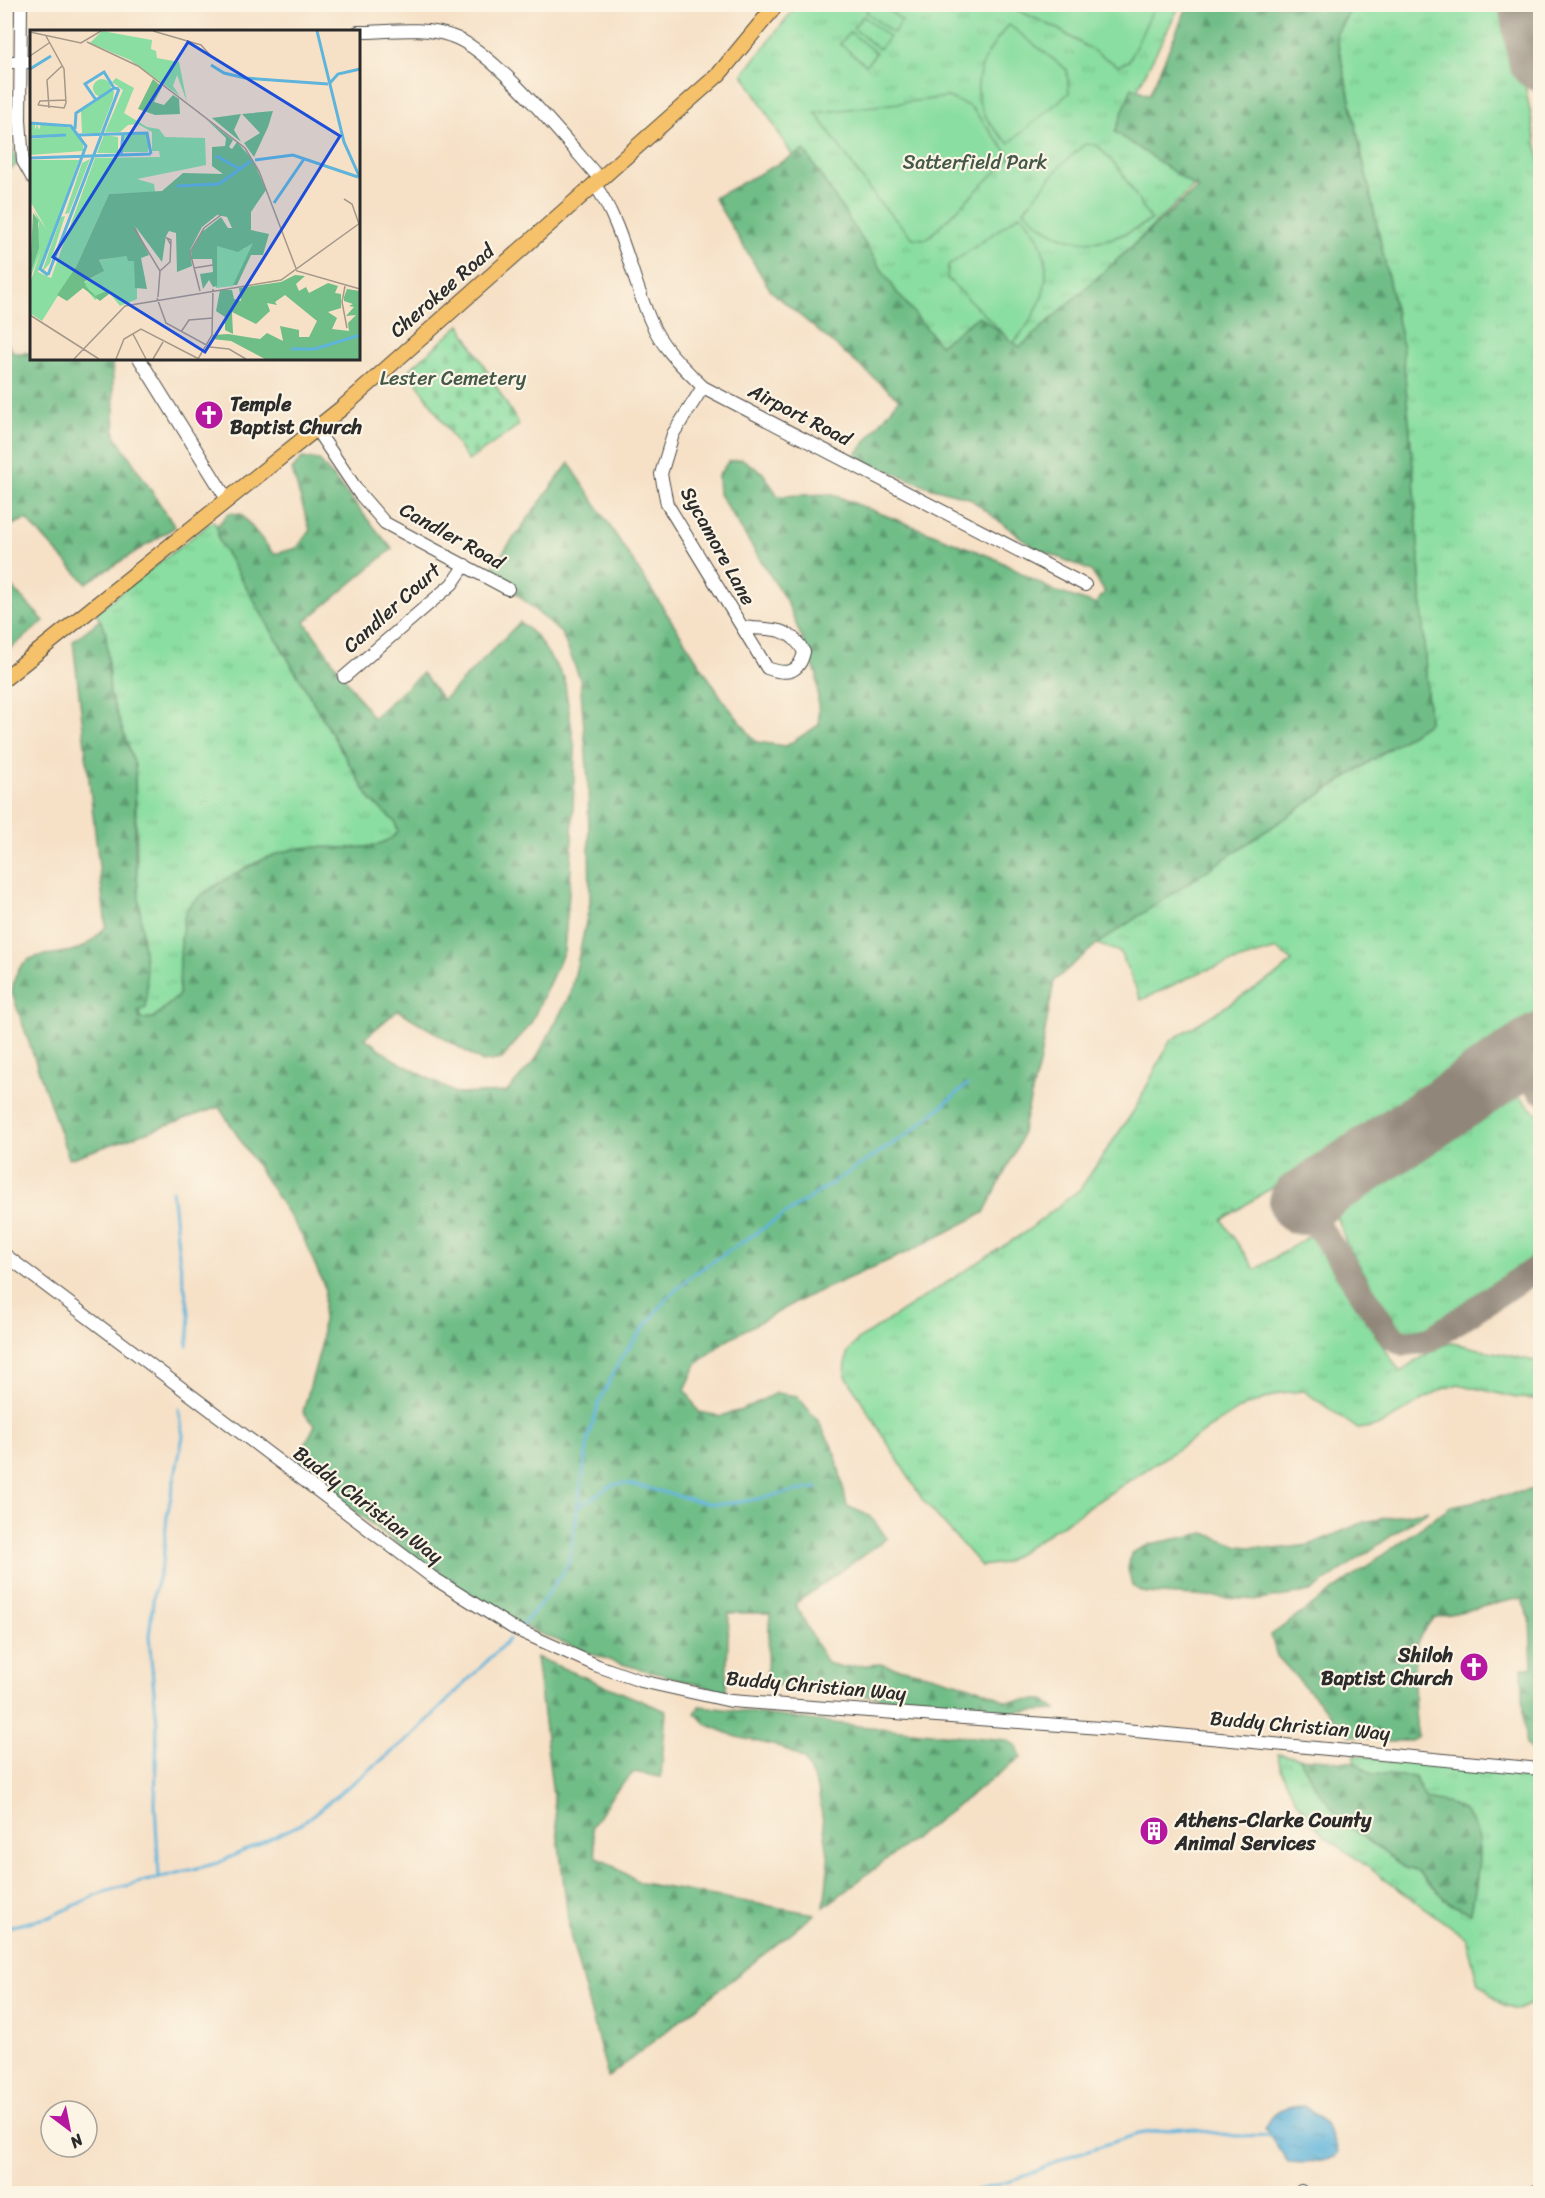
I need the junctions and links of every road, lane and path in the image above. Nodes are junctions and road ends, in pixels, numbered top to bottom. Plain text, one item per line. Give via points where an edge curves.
1 (21, 4) edge
2 (777, 4) edge
3 (360, 32) edge
4 (4, 62) edge
5 (27, 62) edge
6 (30, 173) edge
7 (597, 182) junction
8 (140, 360) edge
9 (703, 387) junction
10 (316, 429) junction
11 (228, 501) junction
12 (465, 565) junction
13 (1085, 585) dead end
14 (508, 589) dead end
15 (742, 627) junction
16 (344, 677) dead end
17 (4, 679) edge
18 (4, 1254) edge
19 (1540, 1769) edge
20 (1540, 2190) edge
21 (1525, 2193) edge

1 - 5 street
2 - 7 main road, Cherokee Road via 719,74
3 - 7 street, Airport Road via 452,36 491,63 538,109
4 - 5 street
5 - 6 street via 23,161
7 - 9 street, Airport Road via 651,323 663,345
7 - 10 main road, Cherokee Road
8 - 11 street
9 - 13 street, Airport Road
9 - 15 street, Sycamore Lane via 673,434 661,474 667,504
10 - 11 main road, Cherokee Road
10 - 12 street, Candler Road via 386,523
11 - 17 main road, Cherokee Road
12 - 14 street, Candler Road
12 - 16 street, Candler Court via 452,584
15 - 15 street, Sycamore Lane via 767,668 792,672 802,664 804,652 789,633
18 - 19 street, Buddy Christian Way via 432,1577 513,1628 641,1681 731,1701 1126,1730
20 - 21 street

